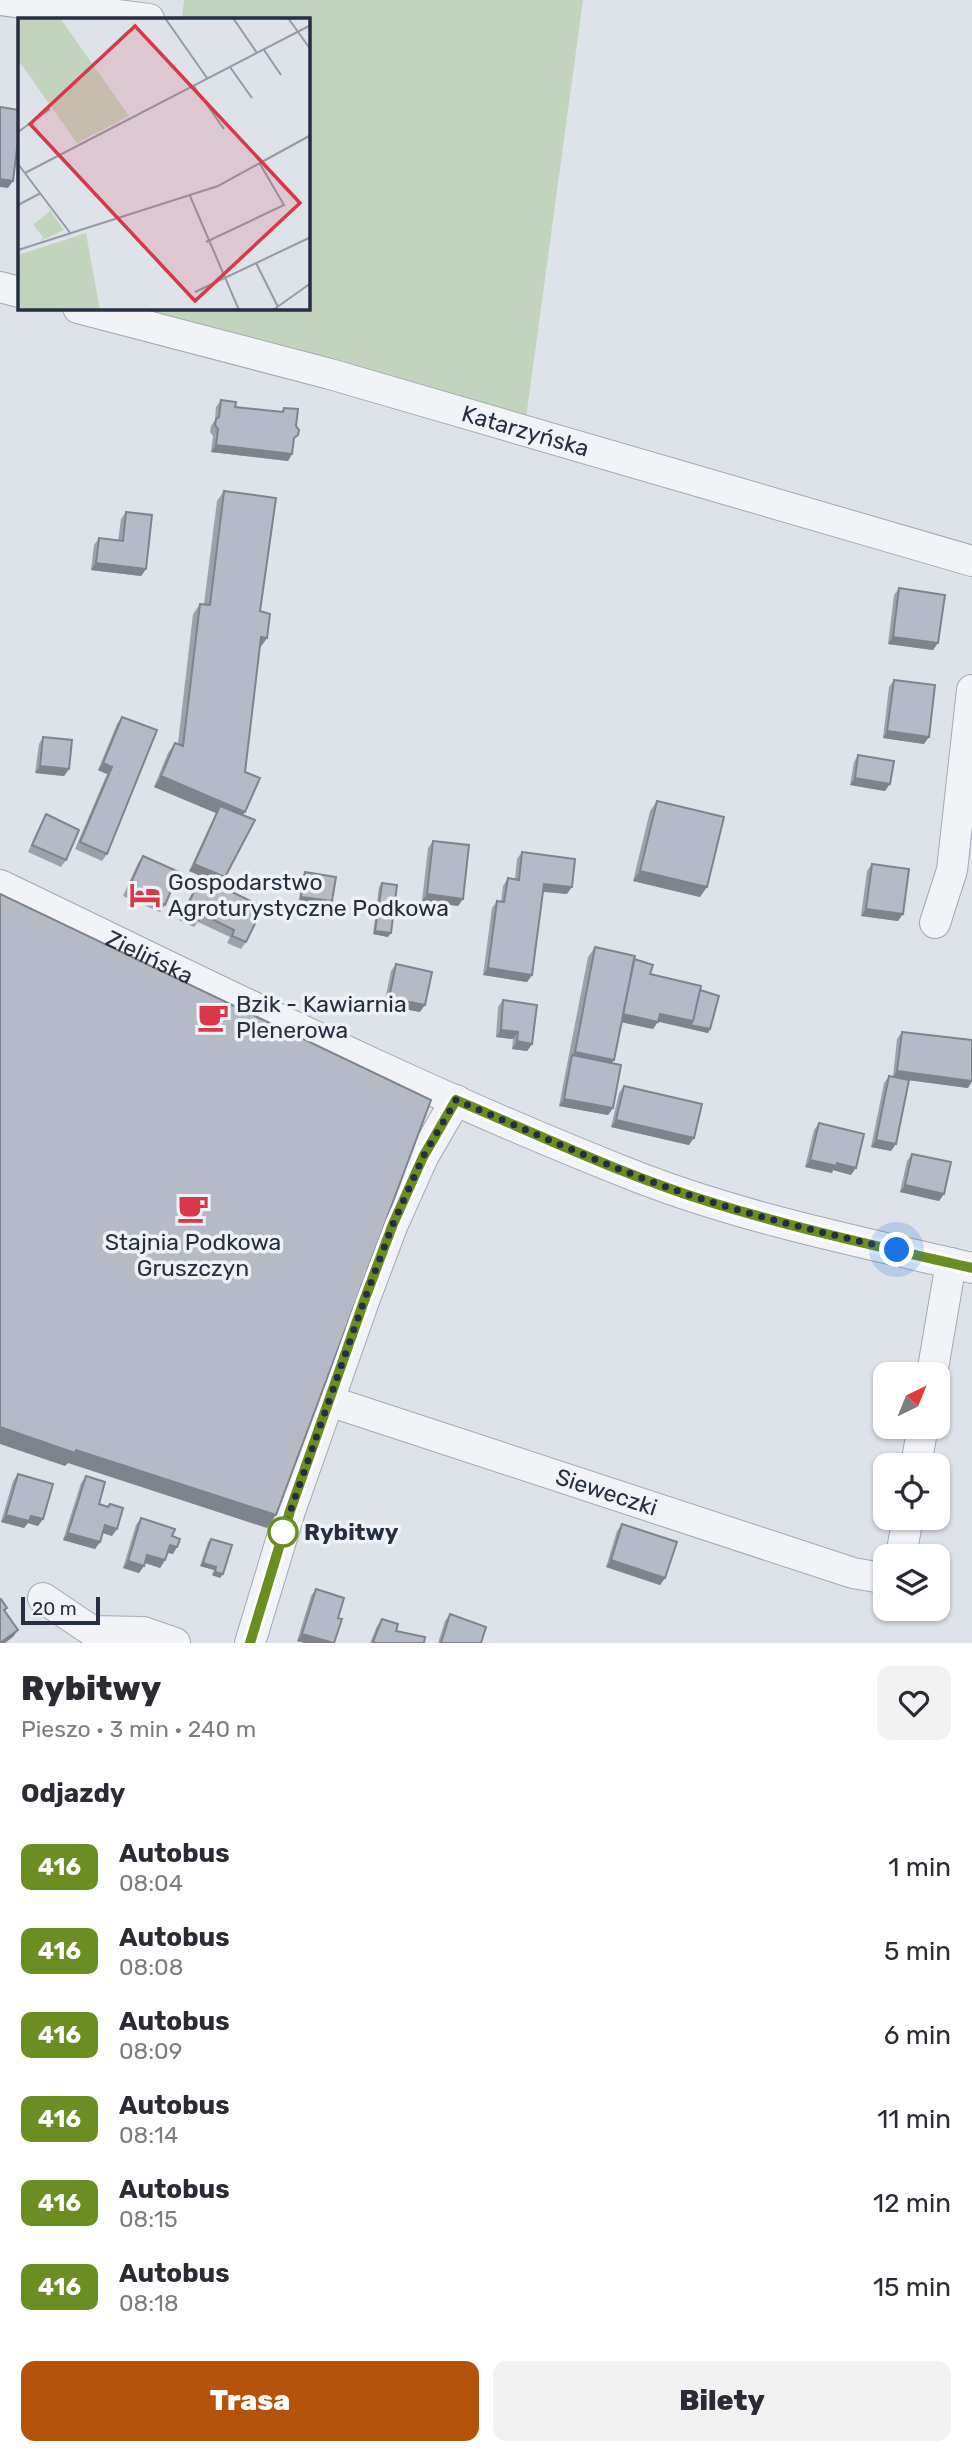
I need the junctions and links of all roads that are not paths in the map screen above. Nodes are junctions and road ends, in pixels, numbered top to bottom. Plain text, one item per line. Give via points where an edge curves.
1 (0, 0) edge
2 (141, 18) edge
3 (0, 287) edge
4 (18, 292) edge
5 (86, 310) edge
6 (972, 561) edge
7 (972, 690) edge
8 (0, 885) edge
9 (935, 923) dead end
10 (456, 1100) junction
11 (961, 1266) edge
12 (935, 1362) edge
13 (329, 1401) junction
14 (873, 1576) edge
15 (43, 1598) dead end
16 (175, 1643) edge
17 (250, 1643) edge

1 - 2 street
3 - 4 street
5 - 6 street, Katarzyńska via 343,378
7 - 9 street via 952,870
8 - 10 street, Zielińska
10 - 11 street, Zielińska via 641,1178 712,1202
10 - 13 street via 423,1157 393,1224
11 - 12 street
13 - 14 street, Sieweczki
13 - 17 street
15 - 16 street via 92,1632 143,1632

